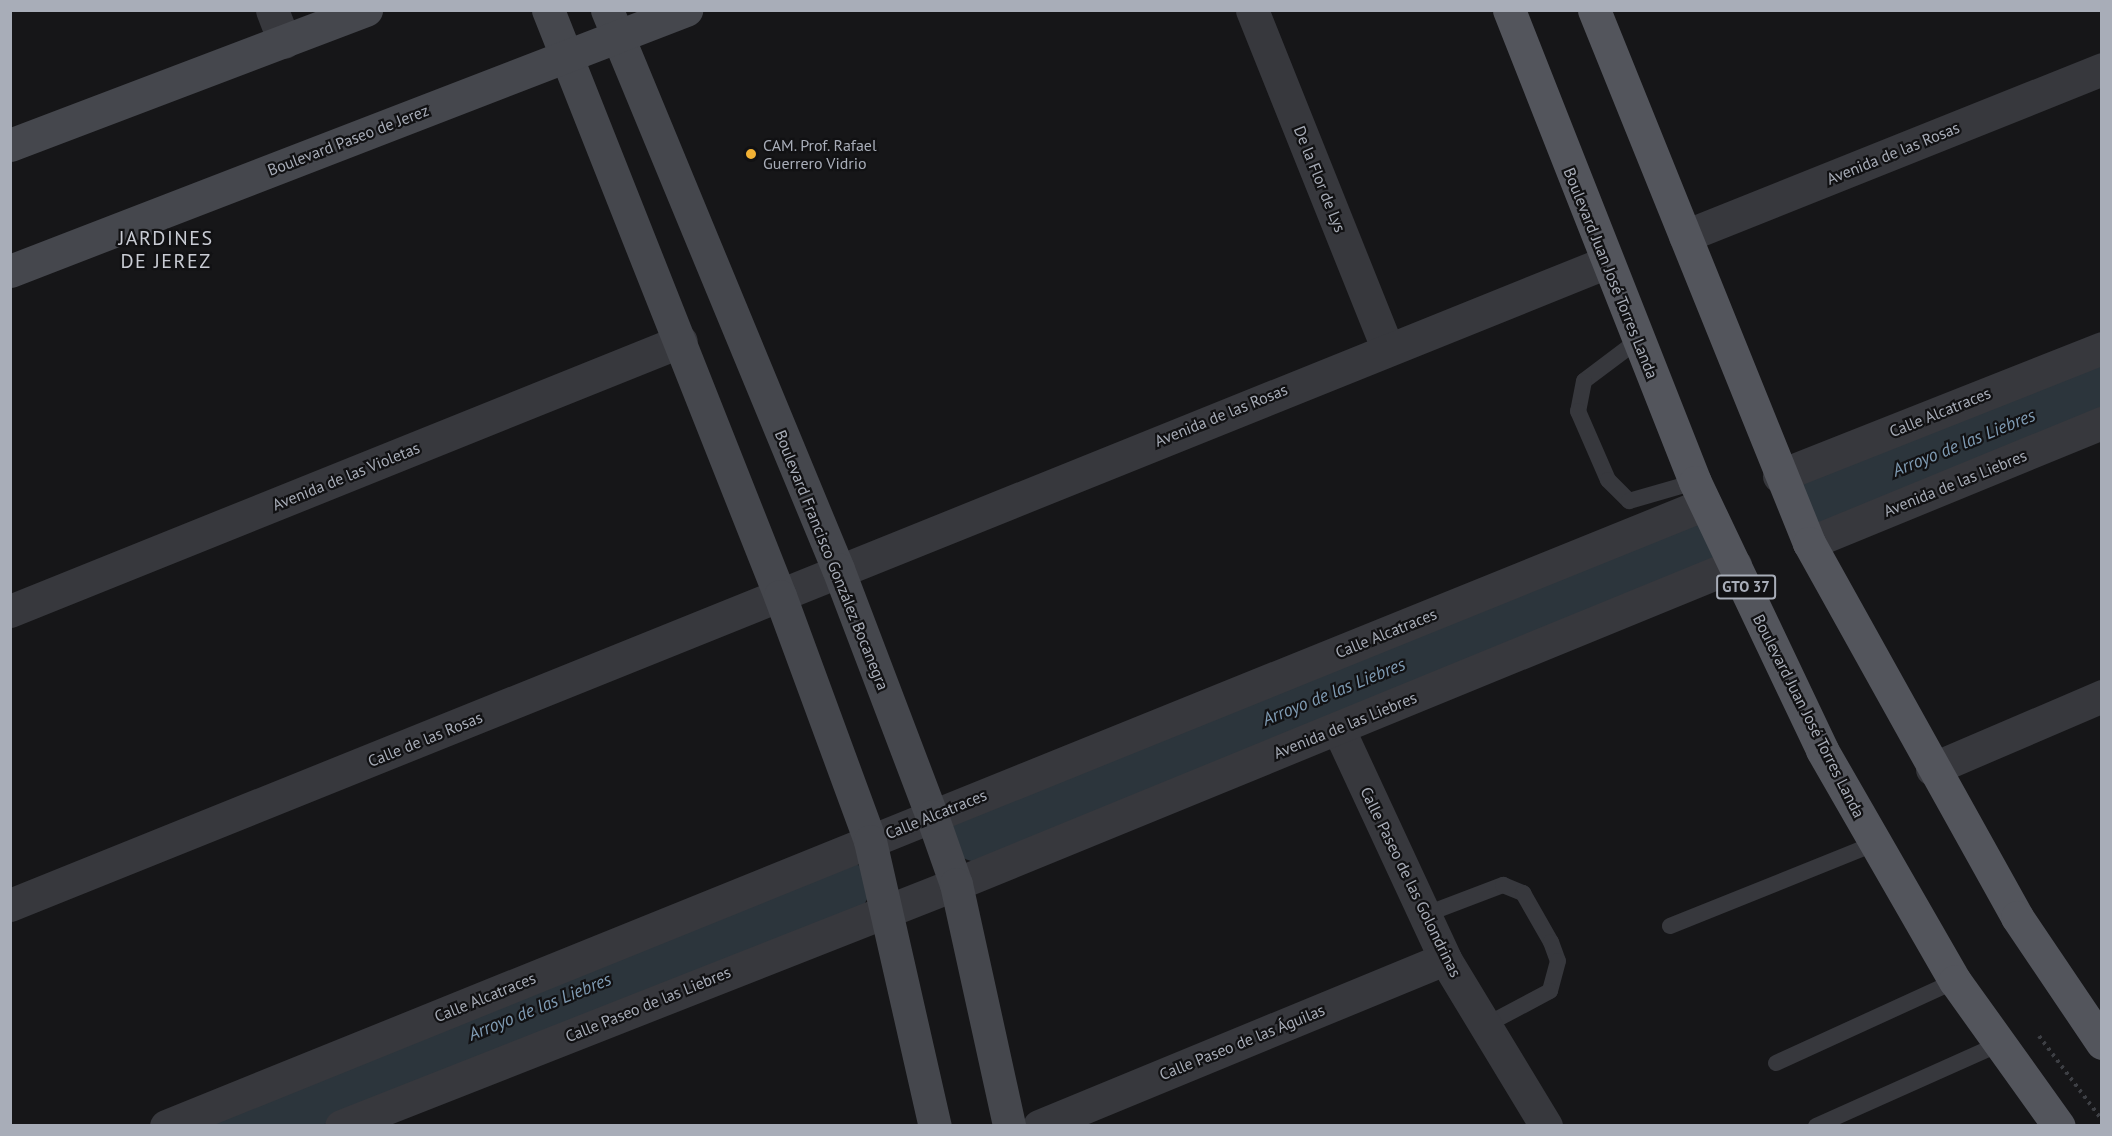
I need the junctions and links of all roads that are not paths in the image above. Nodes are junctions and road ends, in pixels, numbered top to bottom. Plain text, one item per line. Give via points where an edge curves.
1 (272, 10) edge
2 (366, 10) edge
3 (548, 10) edge
4 (686, 10) edge
5 (1252, 10) edge
6 (1509, 10) edge
7 (1594, 10) edge
8 (613, 24) edge
9 (284, 42) junction
10 (567, 60) junction
11 (2102, 69) edge
12 (10, 145) edge
13 (1685, 236) junction
14 (1605, 263) junction
15 (10, 271) edge
16 (681, 341) junction
17 (1637, 341) junction
18 (1387, 348) junction
19 (2102, 348) edge
20 (2102, 423) edge
21 (1779, 476) junction
22 (1700, 493) junction
23 (1809, 543) junction
24 (1735, 565) junction
25 (838, 569) junction
26 (780, 596) junction
27 (10, 610) edge
28 (2102, 696) edge
29 (1338, 728) junction
30 (1932, 770) junction
31 (932, 816) junction
32 (870, 841) junction
33 (1874, 844) junction
34 (956, 884) junction
35 (10, 905) edge
36 (889, 909) junction
37 (1424, 915) junction
38 (1670, 926) dead end
39 (1445, 959) junction
40 (1955, 981) junction
41 (1486, 1025) junction
42 (2102, 1043) edge
43 (1997, 1045) junction
44 (1776, 1063) dead end
45 (166, 1125) edge
46 (341, 1125) edge
47 (935, 1125) edge
48 (1009, 1125) edge
49 (1039, 1125) edge
50 (1546, 1125) edge
51 (1816, 1125) edge
52 (2059, 1125) edge

1 - 9 street
2 - 9 main road
3 - 10 main road
4 - 8 main road, Boulevard Paseo de Jerez
5 - 18 street, De la Flor de Lys
6 - 14 main road, Boulevard Juan José Torres Landa / GTO 37
7 - 13 main road
8 - 10 main road, Boulevard Paseo de Jerez
8 - 25 main road, Boulevard Francisco González Bocanegra
9 - 12 main road
10 - 15 main road, Boulevard Paseo de Jerez
10 - 16 main road
11 - 13 street, Avenida de las Rosas
13 - 21 main road
14 - 17 main road, Boulevard Juan José Torres Landa / GTO 37
14 - 18 street, Avenida de las Rosas
16 - 26 main road
16 - 27 street, Avenida de las Violetas
17 - 22 main road, Boulevard Juan José Torres Landa / GTO 37
17 - 22 lane via 1584,381 1578,411 1608,480 1629,501
18 - 25 street, Avenida de las Rosas
19 - 21 street, Calle Alcatraces
20 - 23 street, Avenida de las Liebres
21 - 23 main road
22 - 24 main road, Boulevard Juan José Torres Landa / GTO 37
22 - 31 street, Calle Alcatraces
23 - 30 main road
24 - 29 street, Avenida de las Liebres
24 - 33 main road, Boulevard Juan José Torres Landa / GTO 37
25 - 26 street, Calle de las Rosas
25 - 31 main road, Boulevard Francisco González Bocanegra
26 - 32 main road
26 - 35 street, Calle de las Rosas
28 - 30 street
29 - 34 street, Avenida de las Liebres
29 - 37 street, Calle Paseo de las Golondrinas
30 - 42 main road via 2017,917
31 - 32 street, Calle Alcatraces
31 - 34 main road, Boulevard Francisco González Bocanegra
32 - 36 main road
32 - 45 street, Calle Alcatraces
33 - 38 lane
33 - 40 main road, Boulevard Juan José Torres Landa / GTO 37
34 - 36 street, Calle Paseo de las Liebres
34 - 48 main road, Boulevard Francisco González Bocanegra
36 - 46 street, Calle Paseo de las Liebres
36 - 47 main road
37 - 39 street, Calle Paseo de las Golondrinas
37 - 41 lane via 1503,885 1523,893 1551,942 1558,961 1551,992
39 - 41 street, Calle Paseo de las Golondrinas
39 - 49 street, Calle Paseo de las Águilas
40 - 43 main road, Boulevard Juan José Torres Landa / GTO 37
40 - 44 lane
41 - 50 street, Calle Paseo de las Golondrinas
43 - 51 lane
43 - 52 main road, Boulevard Juan José Torres Landa / GTO 37

